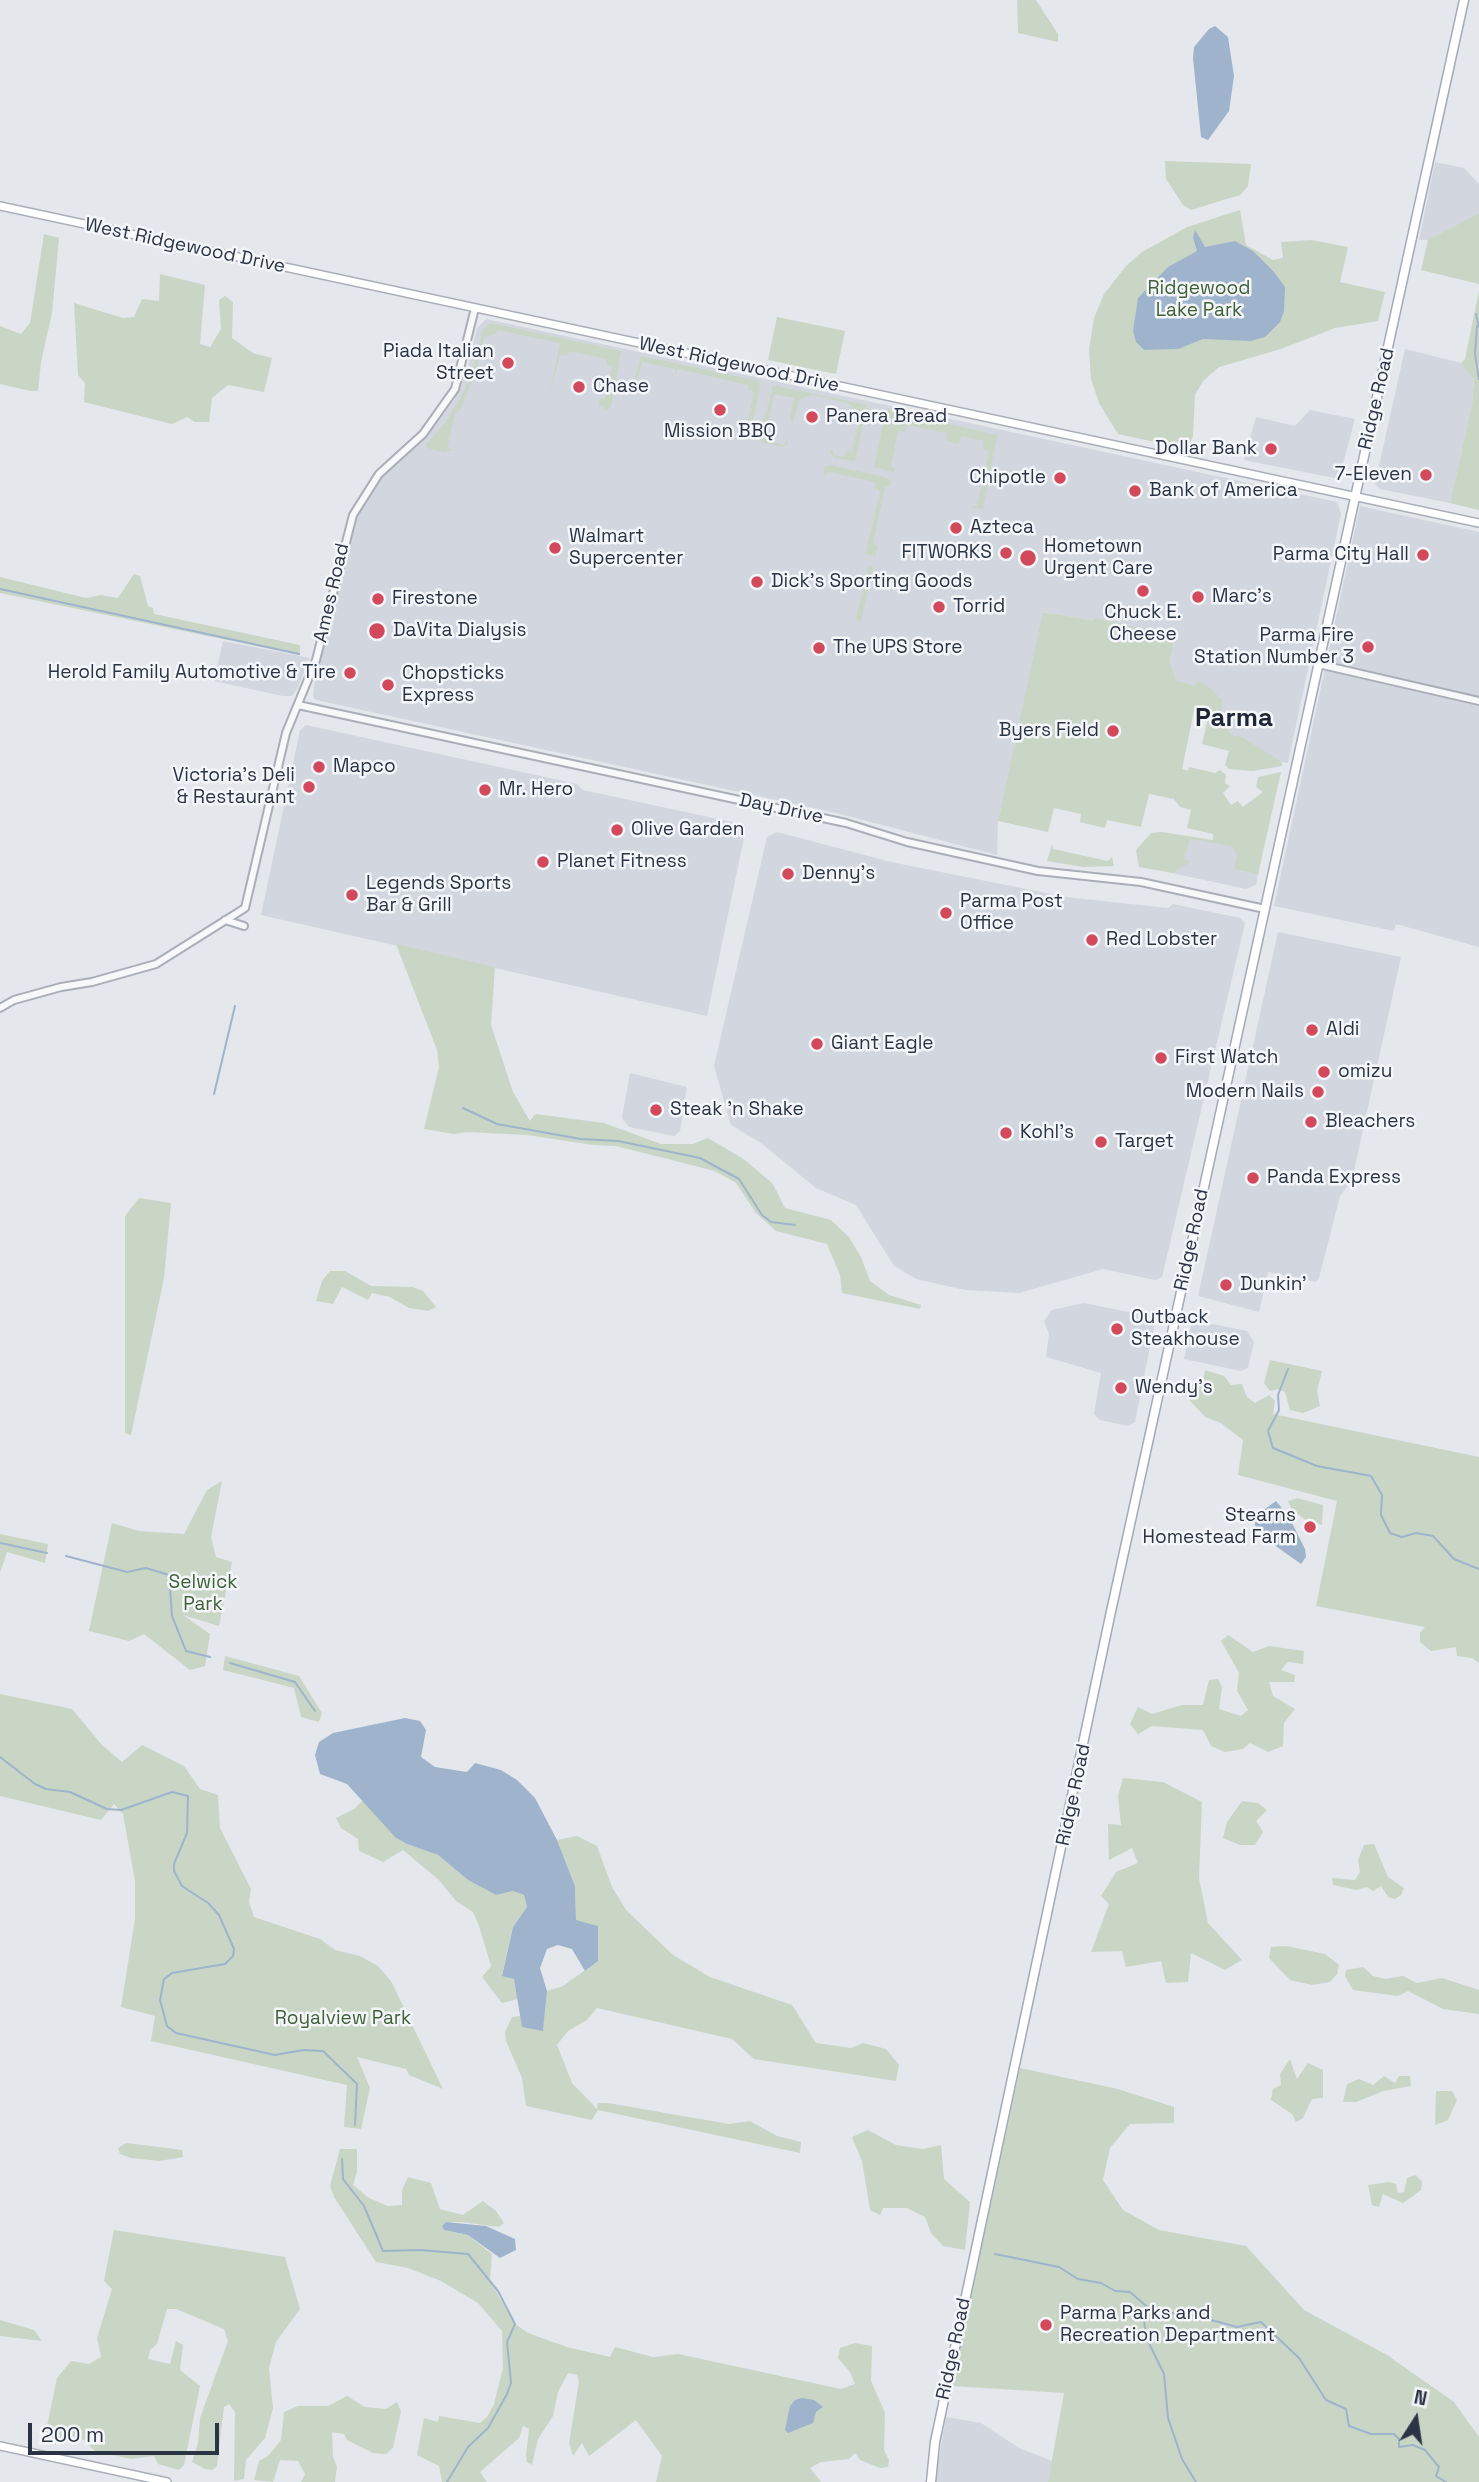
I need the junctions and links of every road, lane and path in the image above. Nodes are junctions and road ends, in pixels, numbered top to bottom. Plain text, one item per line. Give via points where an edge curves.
1 (1464, 0) edge
2 (0, 205) edge
3 (475, 308) junction
4 (1354, 496) junction
5 (1479, 523) edge
6 (1318, 664) junction
7 (1479, 701) edge
8 (298, 705) junction
9 (1265, 909) junction
10 (225, 920) junction
11 (244, 926) dead end
12 (0, 1008) edge
13 (0, 2446) edge
14 (167, 2482) edge
15 (931, 2482) edge

1 - 4 main road, Ridge Road
2 - 3 main road, West Ridgewood Drive
3 - 4 main road, West Ridgewood Drive
3 - 8 street, Ames Road via 455,389 423,434 379,474 353,515 316,660
4 - 5 main road, West Ridgewood Drive
4 - 6 main road, Ridge Road
6 - 7 street
6 - 9 main road, Ridge Road
8 - 9 street, Day Drive via 817,817 1038,871 1141,882
8 - 10 street, Ames Road via 286,733 245,908
9 - 15 main road, Ridge Road via 944,2396
10 - 11 street
10 - 12 street via 156,964 61,986
13 - 14 main road

